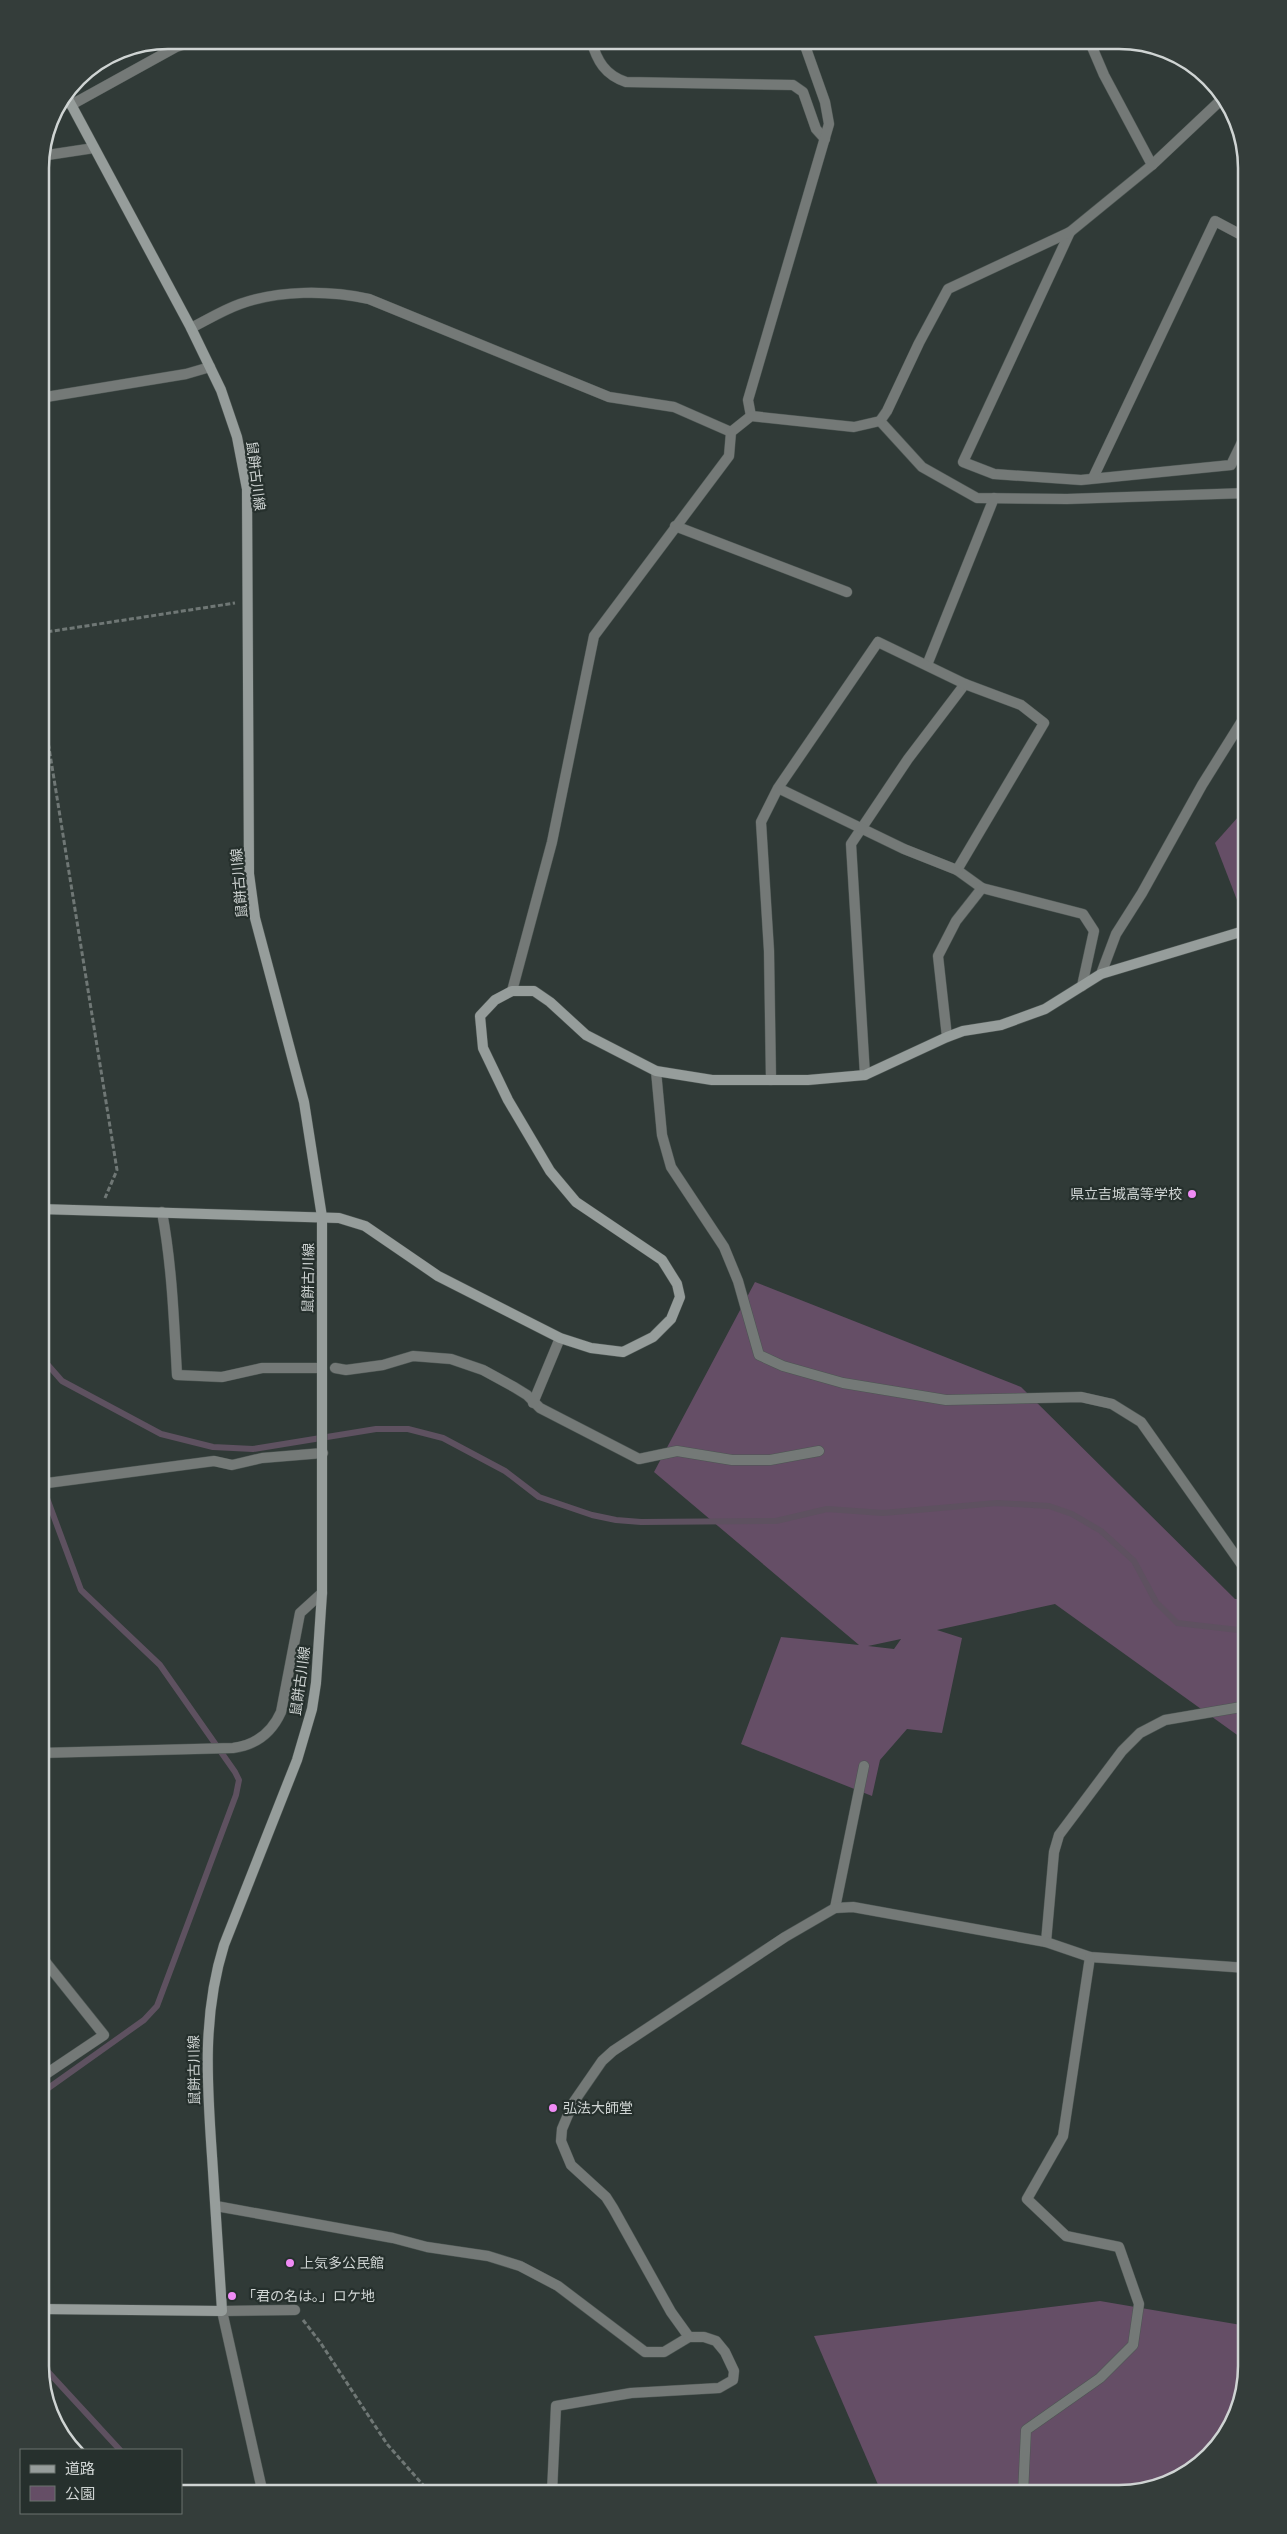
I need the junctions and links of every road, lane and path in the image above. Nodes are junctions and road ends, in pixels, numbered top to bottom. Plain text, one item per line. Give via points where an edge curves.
1 (172, 49) edge
2 (594, 49) edge
3 (806, 49) edge
4 (1093, 49) edge
5 (69, 102) edge
6 (1218, 102) edge
7 (71, 105) junction
8 (825, 139) junction
9 (94, 148) junction
10 (50, 155) edge
11 (1152, 165) junction
12 (1070, 232) junction
13 (1238, 233) edge
14 (191, 328) junction
15 (210, 367) junction
16 (49, 397) edge
17 (751, 416) junction
18 (880, 421) junction
19 (731, 432) junction
20 (1238, 449) edge
21 (1093, 478) dead end
22 (1238, 493) edge
23 (994, 498) junction
24 (676, 526) junction
25 (847, 592) dead end
26 (249, 601) junction
27 (49, 632) edge
28 (927, 666) junction
29 (965, 684) junction
30 (1238, 727) edge
31 (49, 748) edge
32 (778, 788) junction
33 (862, 827) junction
34 (957, 870) junction
35 (982, 888) junction
36 (1238, 933) edge
37 (1101, 974) junction
38 (1082, 986) junction
39 (512, 991) junction
40 (947, 1038) junction
41 (656, 1071) junction
42 (865, 1074) junction
43 (771, 1080) junction
44 (49, 1209) edge
45 (99, 1211) junction
46 (162, 1212) junction
47 (322, 1217) junction
48 (560, 1338) junction
49 (320, 1368) junction
50 (335, 1368) dead end
51 (534, 1403) junction
52 (819, 1451) dead end
53 (323, 1452) junction
54 (49, 1483) edge
55 (1238, 1559) edge
56 (322, 1593) junction
57 (1238, 1708) edge
58 (49, 1753) edge
59 (864, 1766) dead end
60 (835, 1908) junction
61 (1046, 1942) junction
62 (1090, 1957) junction
63 (49, 1966) edge
64 (1238, 1967) edge
65 (49, 2072) edge
66 (216, 2206) junction
67 (49, 2309) edge
68 (295, 2310) joint
69 (222, 2311) junction
70 (689, 2337) junction
71 (261, 2485) edge
72 (423, 2485) edge
73 (552, 2485) edge
74 (1023, 2485) edge

1 - 7 street
2 - 8 street via 606,70 614,78 626,82 793,84 804,92 816,129
3 - 8 street via 829,115
4 - 11 street
5 - 7 main road, 鼠餅古川線
6 - 11 street
7 - 9 main road, 鼠餅古川線
8 - 17 street via 748,400
9 - 10 street
9 - 14 main road, 鼠餅古川線
11 - 12 street
12 - 18 street via 948,289
12 - 20 street via 963,462 994,474 1081,480 1230,465
13 - 21 street via 1215,221
14 - 15 main road, 鼠餅古川線
14 - 19 street via 240,304 295,293 338,292 369,299 609,397 674,407
15 - 16 street via 186,374
15 - 26 main road, 鼠餅古川線 via 231,412 243,464
17 - 18 street via 854,426
17 - 19 street
18 - 23 street via 922,468 977,498
19 - 24 street via 729,456
22 - 23 street
23 - 28 street
24 - 25 street
24 - 39 street via 594,636 552,842
26 - 27 path
26 - 47 main road, 鼠餅古川線 via 249,874 255,918 304,1102
28 - 29 street
28 - 32 street via 878,642
29 - 33 street via 908,758
29 - 34 street via 1021,705 1044,723
30 - 37 street via 1116,934
31 - 45 path via 117,1170
32 - 33 street
32 - 43 street via 761,822 769,950
33 - 34 street via 904,849
33 - 42 street via 851,844
34 - 35 street
35 - 38 street via 1083,914 1094,931
35 - 40 street via 956,921 938,956
36 - 37 main road
37 - 38 main road
38 - 40 main road via 1045,1009 1002,1025 963,1031
39 - 41 main road via 534,991 586,1035
39 - 48 main road via 495,1000 480,1016 483,1048 508,1100 550,1171 576,1202 662,1260 677,1284 680,1296 671,1319 653,1337 623,1352 591,1348
40 - 42 main road
41 - 43 main road via 712,1080
41 - 55 street via 662,1135 671,1167 724,1247 738,1281 759,1355 783,1366 843,1382 946,1400 1081,1396 1112,1404 1141,1422
42 - 43 main road
44 - 45 main road
45 - 46 main road
46 - 47 main road
46 - 49 street via 171,1273 176,1375 222,1377 262,1368
47 - 48 main road via 339,1218 365,1226 438,1276
47 - 49 main road, 鼠餅古川線
48 - 51 street
49 - 53 main road, 鼠餅古川線
50 - 51 street via 346,1370 383,1365 413,1356 451,1359 514,1386
51 - 52 street via 639,1459 677,1451 732,1460 770,1460
53 - 54 street via 262,1458 232,1465 214,1461
53 - 56 main road, 鼠餅古川線
56 - 58 street via 300,1613 285,1695 276,1722 262,1738 233,1748
56 - 66 main road, 鼠餅古川線 via 316,1683 305,1734 224,1945 212,1990 206,2040
57 - 61 street via 1165,1720 1140,1734 1122,1751 1059,1835 1054,1852
59 - 60 street
60 - 61 street via 853,1908
60 - 70 street via 613,2051 587,2081 562,2130 563,2150 571,2166 606,2197 671,2312
61 - 62 street
62 - 64 street
62 - 74 street via 1063,2136 1027,2199 1066,2236 1119,2247 1139,2304 1134,2345 1100,2378 1026,2430
63 - 65 street via 104,2035
66 - 69 main road, 鼠餅古川線
66 - 70 street via 482,2255 520,2266 558,2286 645,2352 664,2352
67 - 69 main road
68 - 69 street
68 - 72 path via 387,2444
69 - 71 street
70 - 73 street via 704,2337 716,2342 726,2352 734,2371 733,2380 718,2388 631,2394 556,2406

